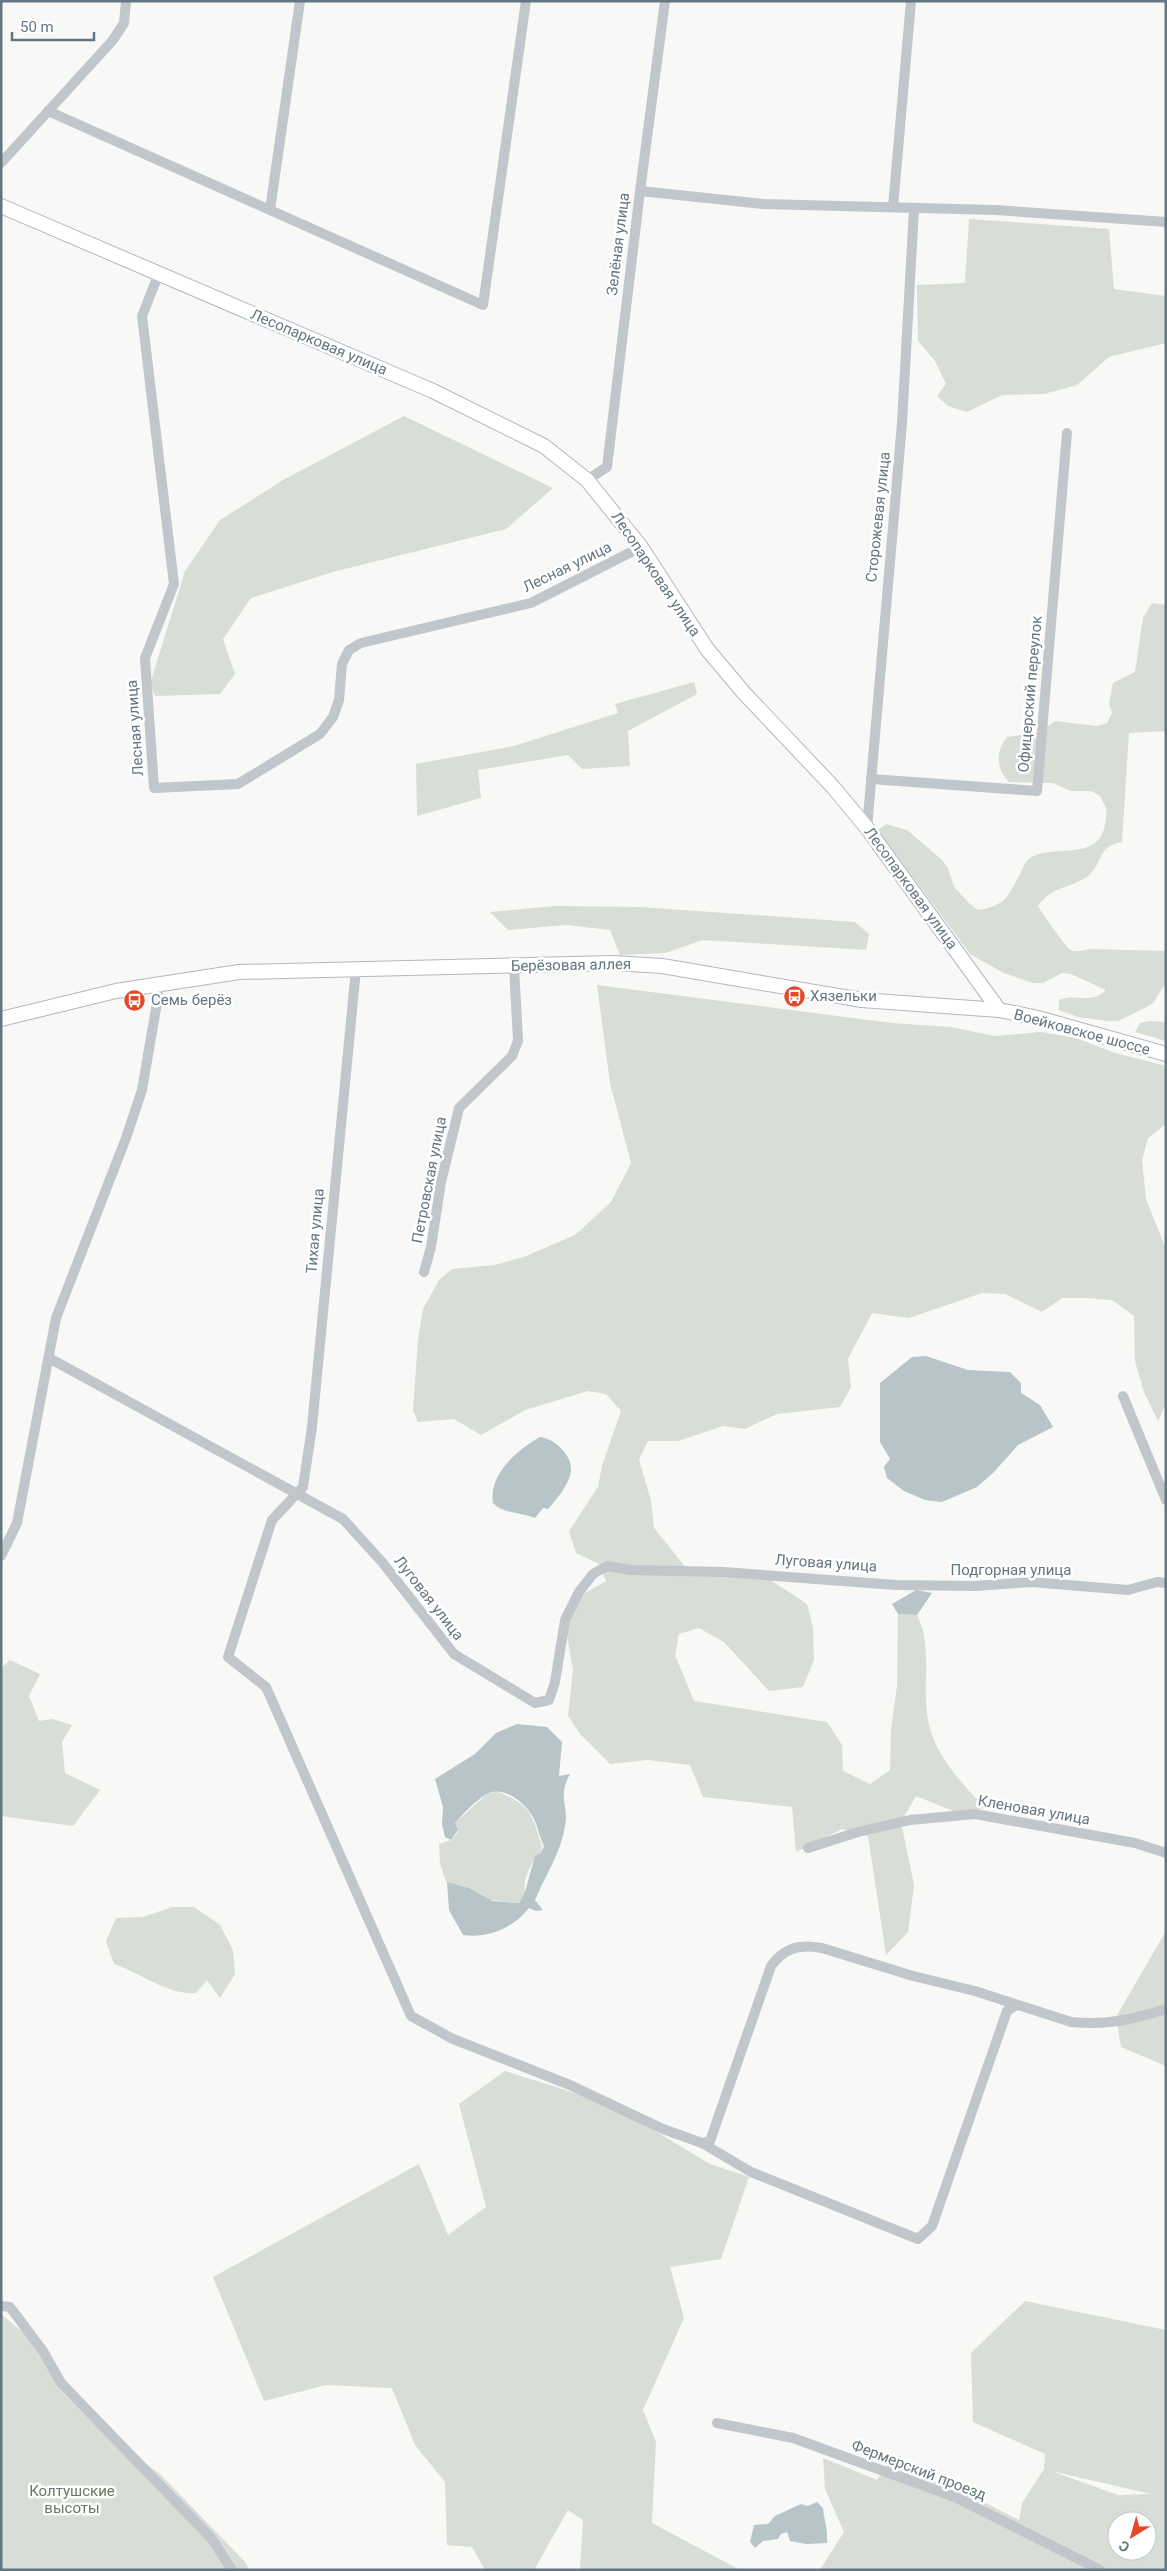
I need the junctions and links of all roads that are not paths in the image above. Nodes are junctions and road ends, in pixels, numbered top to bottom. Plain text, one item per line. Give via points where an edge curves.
1 (126, 1) edge
2 (300, 1) edge
3 (526, 1) edge
4 (665, 1) edge
5 (911, 1) edge
6 (48, 111) junction
7 (1, 163) edge
8 (640, 191) junction
9 (1, 206) edge
10 (893, 207) junction
11 (914, 209) junction
12 (270, 210) junction
13 (1166, 222) edge
14 (159, 273) junction
15 (1067, 433) dead end
16 (588, 480) junction
17 (641, 547) junction
18 (871, 779) junction
19 (866, 828) junction
20 (514, 966) junction
21 (356, 969) junction
22 (157, 984) junction
23 (999, 1010) junction
24 (1, 1019) edge
25 (1166, 1054) edge
26 (424, 1272) dead end
27 (48, 1358) junction
28 (1123, 1396) dead end
29 (298, 1493) junction
30 (1166, 1500) edge
31 (5, 1541) edge
32 (1, 1556) edge
33 (886, 1582) joint
34 (1166, 1583) edge
35 (808, 1848) dead end
36 (1166, 1854) edge
37 (1015, 2006) junction
38 (1166, 2009) edge
39 (702, 2143) junction
40 (1, 2306) edge
41 (717, 2423) dead end
42 (232, 2570) edge
43 (1100, 2570) edge

1 - 6 street via 124,23 113,40
2 - 12 street
3 - 12 street via 483,305
4 - 8 street, Зелёная улица
5 - 10 street
6 - 7 street
6 - 12 street
8 - 10 street via 763,204
8 - 16 street, Зелёная улица via 607,467
9 - 14 street, Лесопарковая улица
10 - 11 street
11 - 13 street via 996,210
11 - 18 street, Сторожевая улица via 902,423
14 - 16 street, Лесопарковая улица via 481,414 544,446
14 - 17 street, Лесная улица via 142,316 174,584 145,658 154,788 238,784 320,734 333,717 339,700 342,664 349,650 361,643 531,603
15 - 18 street, Офицерский переулок via 1037,791
16 - 17 street, Лесопарковая улица
17 - 19 street, Лесопарковая улица via 707,649 833,787
18 - 19 street, Сторожевая улица
19 - 23 street, Лесопарковая улица
20 - 21 street, Берёзовая аллея
20 - 23 street, Берёзовая аллея via 614,962 662,966 862,1000
20 - 26 street, Петровская улица via 518,1041 512,1056 459,1108
21 - 22 street, Берёзовая аллея via 239,972
21 - 29 street, Тихая улица via 312,1427 303,1487
22 - 24 street, Берёзовая аллея
22 - 27 street via 158,997 142,1090 56,1318
23 - 25 street, Воейковское шоссе
27 - 29 street, Луговая улица
27 - 31 street via 17,1523
28 - 30 street
29 - 33 street, Луговая улица via 343,1519 382,1562 454,1654 535,1703 549,1700 555,1682 564,1620 593,1574 607,1566 631,1570
29 - 39 street via 272,1520 228,1657 266,1687 410,2016 453,2039 570,2085 662,2129
31 - 32 street
33 - 34 street, Подгорная улица via 975,1586 1031,1582 1128,1590 1157,1582
35 - 36 street, Кленовая улица via 910,1820 975,1814 1135,1844
37 - 38 street via 1087,2024 1126,2021
37 - 39 street via 975,1991 822,1948 790,1948 771,1966 710,2141
37 - 39 street via 1007,2011 932,2226 918,2239 750,2172
40 - 42 street via 10,2307 43,2351 61,2384 212,2539
41 - 43 street, Фермерский проезд via 793,2438 955,2497

